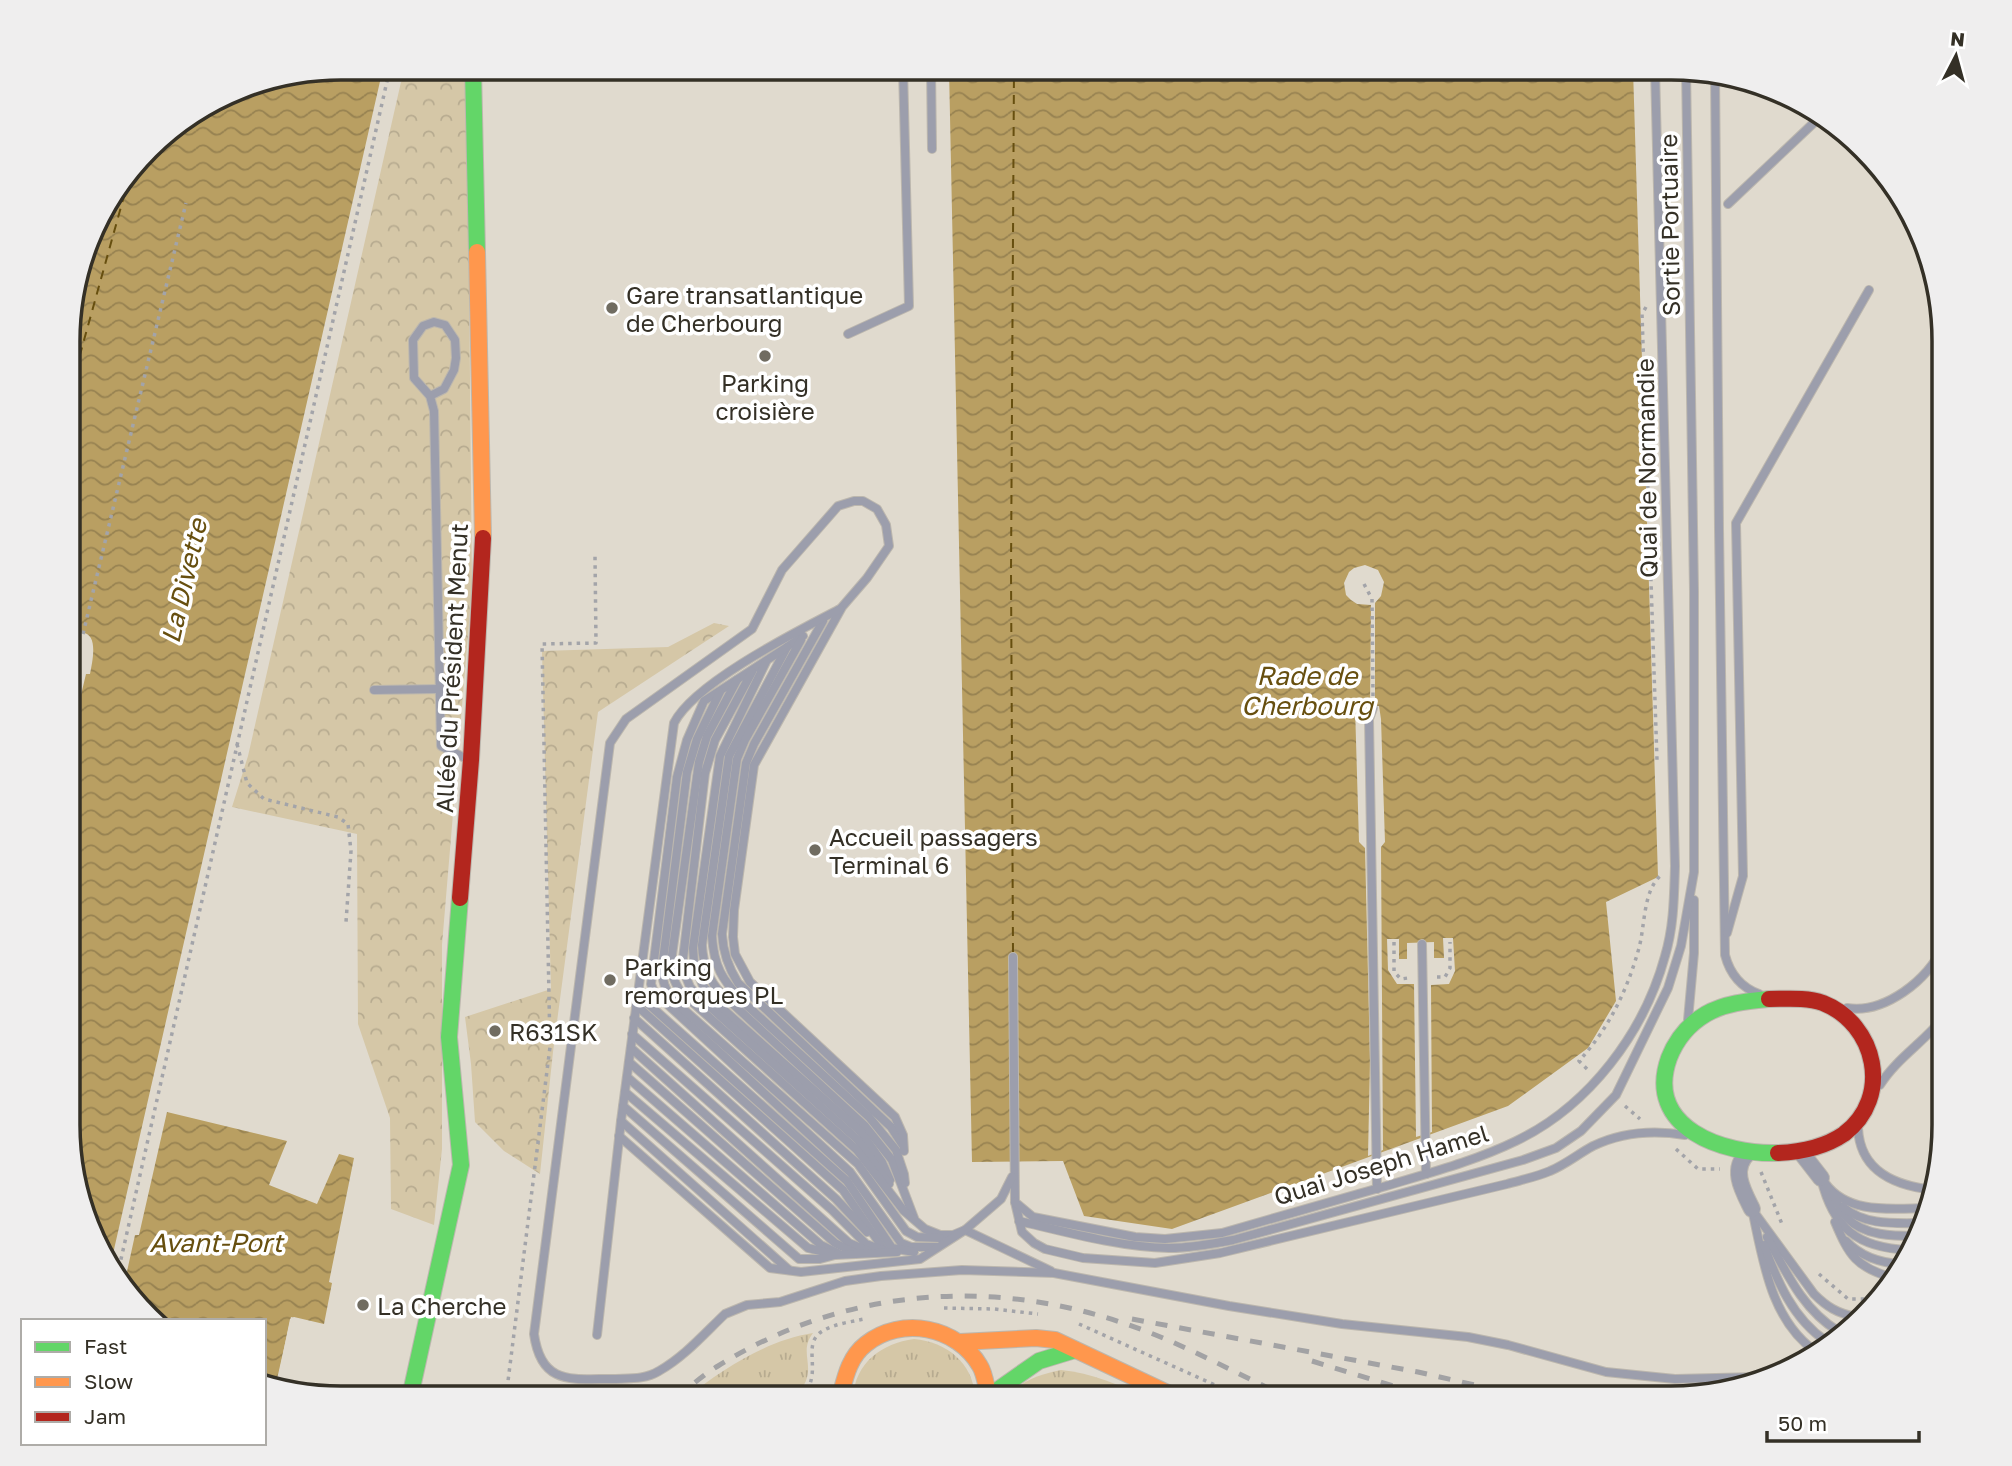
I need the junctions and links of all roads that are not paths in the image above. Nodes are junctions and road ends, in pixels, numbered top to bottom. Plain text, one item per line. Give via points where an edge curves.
1 (473, 80) edge
2 (903, 80) edge
3 (931, 80) edge
4 (1655, 80) edge
5 (1686, 81) edge
6 (1716, 85) edge
7 (1814, 123) edge
8 (932, 149) dead end
9 (1728, 204) dead end
10 (1870, 289) dead end
11 (848, 334) dead end
12 (430, 396) junction
13 (842, 607) junction
14 (820, 623) junction
15 (803, 636) junction
16 (788, 647) junction
17 (767, 660) junction
18 (753, 669) junction
19 (737, 680) junction
20 (439, 689) junction
21 (374, 690) dead end
22 (721, 690) junction
23 (1373, 708) road end
24 (471, 760) junction
25 (1675, 866) joint
26 (1694, 872) junction
27 (1725, 942) junction
28 (1422, 944) dead end
29 (1013, 957) dead end
30 (1932, 966) edge
31 (638, 995) junction
32 (1797, 999) junction
33 (1820, 1002) junction
34 (636, 1005) junction
35 (634, 1018) junction
36 (1688, 1026) junction
37 (1932, 1032) edge
38 (632, 1034) junction
39 (631, 1048) junction
40 (629, 1062) junction
41 (626, 1077) junction
42 (625, 1092) junction
43 (623, 1106) junction
44 (1863, 1112) junction
45 (621, 1121) junction
46 (865, 1125) junction
47 (619, 1136) junction
48 (1704, 1139) junction
49 (904, 1151) junction
50 (1800, 1151) junction
51 (1748, 1153) junction
52 (1014, 1167) junction
53 (904, 1174) junction
54 (1426, 1174) junction
55 (1825, 1183) junction
56 (845, 1186) junction
57 (1377, 1189) junction
58 (1924, 1189) edge
59 (906, 1197) junction
60 (1014, 1202) junction
61 (1833, 1203) junction
62 (1918, 1208) edge
63 (1752, 1209) junction
64 (904, 1211) junction
65 (1019, 1221) junction
66 (1913, 1222) edge
67 (918, 1223) junction
68 (821, 1224) junction
69 (965, 1230) junction
70 (1840, 1233) junction
71 (1907, 1236) edge
72 (950, 1239) junction
73 (936, 1247) junction
74 (1900, 1249) edge
75 (883, 1252) junction
76 (917, 1252) junction
77 (852, 1254) junction
78 (866, 1254) junction
79 (835, 1255) junction
80 (1893, 1262) edge
81 (790, 1271) junction
82 (1054, 1273) junction
83 (1885, 1274) edge
84 (1849, 1315) edge
85 (1834, 1328) edge
86 (597, 1335) dead end
87 (1821, 1338) edge
88 (960, 1342) junction
89 (1810, 1346) edge
90 (1075, 1350) junction
91 (1735, 1378) edge
92 (412, 1386) edge
93 (841, 1386) edge
94 (986, 1386) edge
95 (1003, 1386) edge
96 (1152, 1386) edge

1 - 24 street, Allée du Président Menut via 482,556
2 - 11 lane via 909,306
3 - 8 lane
4 - 25 lane, Quai de Normandie
5 - 26 lane, Sortie Portuaire
6 - 27 lane
7 - 9 lane
10 - 27 lane via 1736,523 1743,876
12 - 12 lane via 414,378 412,360 414,340 423,326 434,322 445,325 455,340 456,358 444,389
12 - 20 lane via 434,411
13 - 14 lane
13 - 31 lane via 753,656 679,712 670,739
13 - 49 lane via 754,765 733,937 735,954 750,982 895,1118 904,1135
13 - 82 lane via 889,545 883,517 863,501 838,506 782,570 752,629 626,719 610,743 536,1346 547,1367 565,1379 643,1378 673,1363 725,1314 747,1305 780,1302 881,1276 961,1270
14 - 15 lane
14 - 46 lane via 746,763 723,947 737,983
15 - 16 lane
15 - 46 lane via 737,759 713,950 723,981
16 - 17 lane
16 - 46 lane via 739,734 726,768 702,953 721,993
17 - 18 lane
17 - 46 lane via 720,756 694,962 703,986 724,1010
18 - 19 lane
18 - 46 lane via 715,740 705,773 682,967 698,996
19 - 22 lane
19 - 64 lane via 701,755 671,972 680,991 857,1150
20 - 21 lane
20 - 24 lane via 441,746
22 - 72 lane via 687,772 662,980 665,990 858,1164 906,1231 917,1237
22 - 73 lane via 704,701 680,761 651,984 654,992 850,1172 901,1243
23 - 57 lane via 1369,719
24 - 92 street, Allée du Président Menut via 449,1037 461,1165
25 - 54 lane, Quai Joseph Hamel via 1666,955 1649,1003 1607,1069 1542,1126 1516,1141
26 - 36 lane
26 - 65 lane via 1681,947 1668,988 1616,1095 1581,1131 1556,1148 1473,1175 1195,1247 1140,1245
27 - 32 lane via 1728,965 1739,983 1756,993
28 - 54 lane
29 - 52 lane
30 - 33 lane via 1915,985 1872,1007 1850,1009
31 - 34 lane
31 - 56 lane
32 - 33 street
32 - 36 street via 1724,1006
33 - 44 street via 1846,1016 1869,1044 1875,1067
34 - 35 lane
34 - 56 lane
35 - 38 lane
35 - 75 lane via 836,1199
36 - 48 street via 1673,1046 1664,1084 1680,1123
37 - 44 lane via 1884,1078
38 - 39 lane
38 - 75 lane via 866,1244
39 - 40 lane
39 - 68 lane
40 - 41 lane
40 - 68 lane
41 - 42 lane
41 - 77 lane via 815,1240 829,1250
42 - 43 lane
42 - 79 lane via 808,1248
43 - 45 lane
43 - 79 lane via 799,1259
44 - 50 street via 1831,1142
44 - 58 lane via 1860,1142 1871,1165 1905,1186
45 - 47 lane
45 - 81 lane
46 - 49 lane via 891,1127
46 - 53 lane via 896,1150
46 - 59 lane via 892,1160
46 - 64 lane
47 - 81 lane via 769,1268
47 - 86 lane
48 - 51 street
48 - 65 lane via 1667,1132 1613,1138 1549,1171 1507,1184 1176,1262 1065,1255 1034,1243 1021,1233
49 - 53 lane
50 - 51 street
50 - 55 street
51 - 63 street via 1738,1170
52 - 60 lane
52 - 69 lane via 1001,1199
53 - 59 lane
54 - 57 lane, Quai Joseph Hamel
55 - 61 lane
55 - 61 lane
55 - 62 lane via 1862,1207
56 - 75 lane
56 - 76 lane via 892,1248
57 - 60 lane, Quai Joseph Hamel via 1222,1233 1165,1239 1044,1220
59 - 67 lane
60 - 65 lane
61 - 66 lane via 1867,1220
61 - 70 lane
61 - 71 lane via 1856,1225 1882,1235
61 - 74 lane via 1837,1220 1847,1231 1877,1246
63 - 84 lane via 1824,1305
63 - 85 lane via 1806,1305
63 - 87 lane via 1776,1277 1796,1313
63 - 89 lane via 1776,1301 1789,1324
64 - 67 lane
67 - 72 lane
68 - 75 lane via 859,1248
68 - 78 lane via 844,1249
69 - 72 lane
69 - 82 lane
70 - 80 lane via 1862,1254
70 - 83 lane via 1854,1257
72 - 73 lane
72 - 81 lane via 929,1255 908,1262
73 - 76 lane
75 - 76 lane
75 - 78 lane
77 - 78 lane
77 - 79 lane
82 - 91 lane via 1330,1322 1468,1337 1606,1372 1675,1379
88 - 90 street via 1036,1338 1055,1340
88 - 93 street via 926,1327 886,1332 857,1353
88 - 94 street via 981,1366
90 - 95 street via 1044,1358
90 - 96 street

